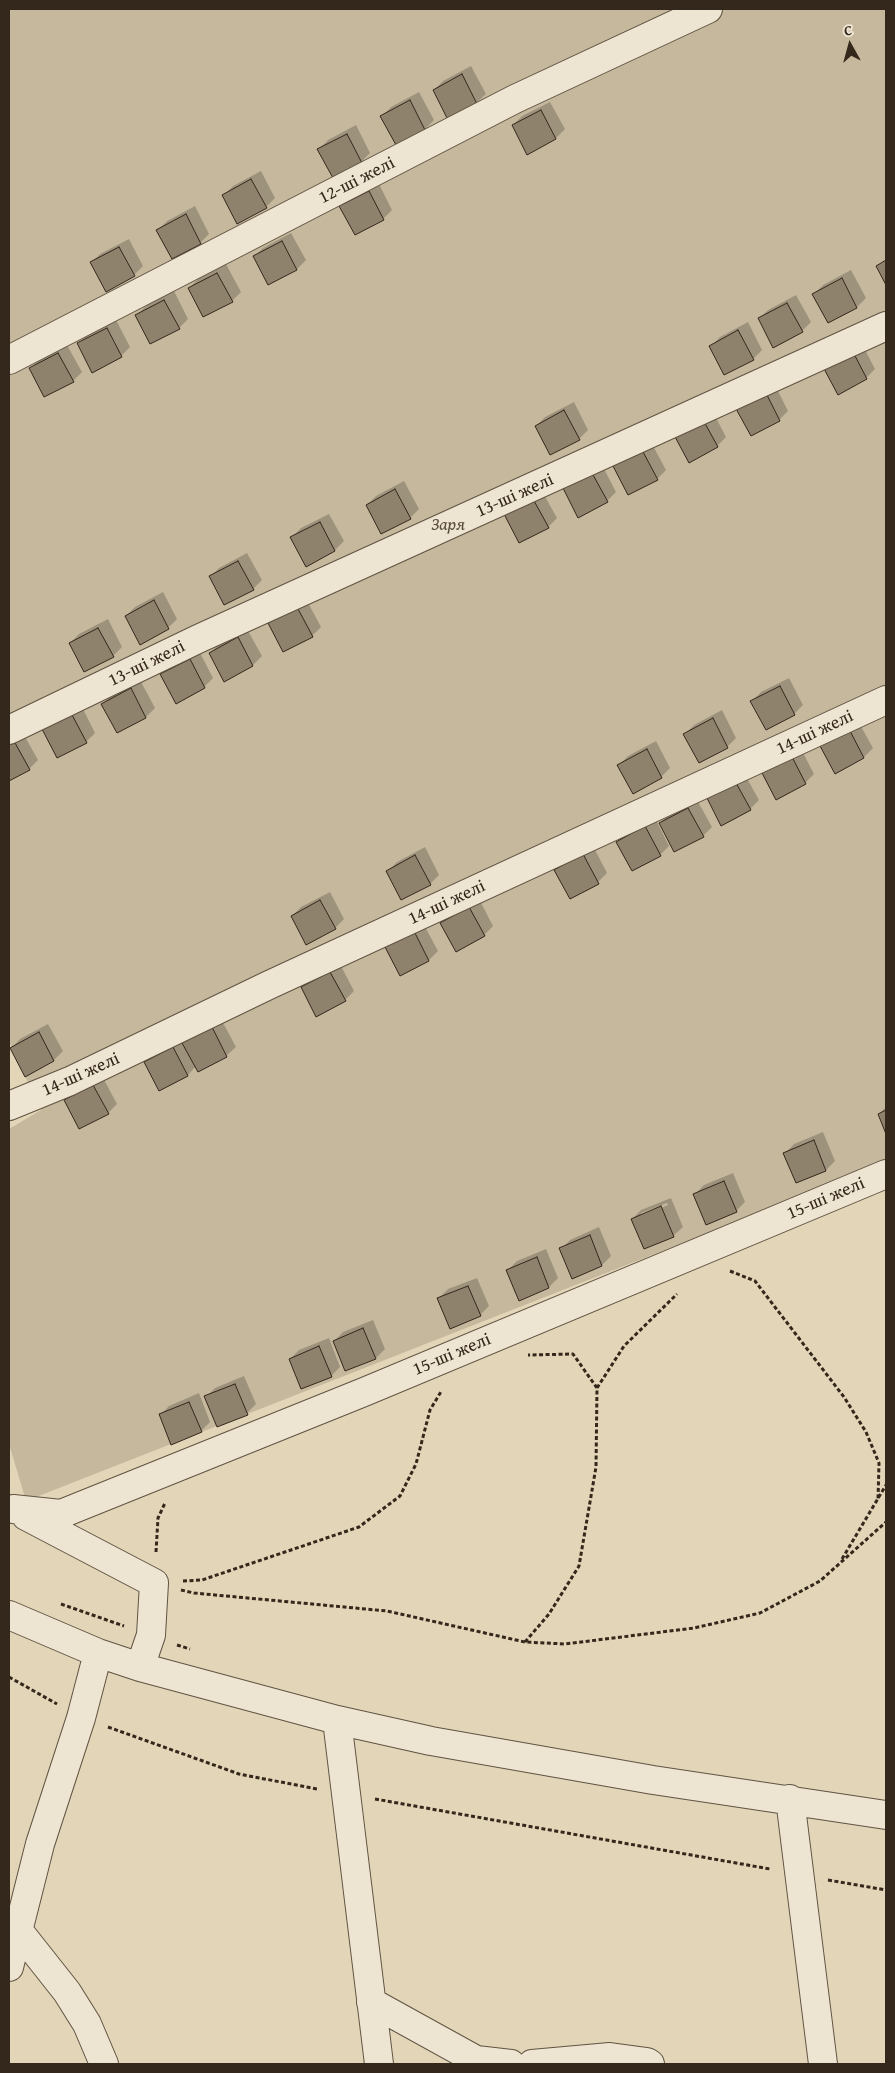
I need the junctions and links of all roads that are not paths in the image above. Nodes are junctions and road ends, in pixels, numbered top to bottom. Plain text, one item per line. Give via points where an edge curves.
1 (708, 9) edge
2 (886, 326) edge
3 (9, 360) edge
4 (886, 700) edge
5 (9, 730) edge
6 (9, 1106) edge
7 (886, 1174) edge
8 (11, 1507) edge
9 (9, 1615) edge
10 (98, 1653) junction
11 (140, 1667) junction
12 (337, 1720) junction
13 (790, 1799) junction
14 (886, 1815) edge
15 (18, 1930) junction
16 (9, 1967) edge
17 (371, 2002) junction
18 (104, 2064) edge
19 (379, 2064) edge
20 (512, 2064) edge
21 (532, 2064) edge
22 (650, 2064) edge
23 (823, 2064) edge

1 - 3 street, 12-ші желі via 515,99
2 - 5 street, 13-ші желі via 198,639
4 - 6 street, 14-ші желі via 278,981 70,1081
7 - 8 street, 15-ші желі via 364,1392 61,1514
8 - 11 street via 154,1583 151,1636
9 - 10 street
10 - 11 street
10 - 15 street via 81,1718 40,1844
11 - 12 street
12 - 13 street via 431,1742 526,1759
12 - 17 street
13 - 14 street
13 - 23 street
15 - 16 street
15 - 18 street via 67,1992 87,2024
17 - 19 street
17 - 20 street via 476,2060
21 - 22 street via 610,2057

